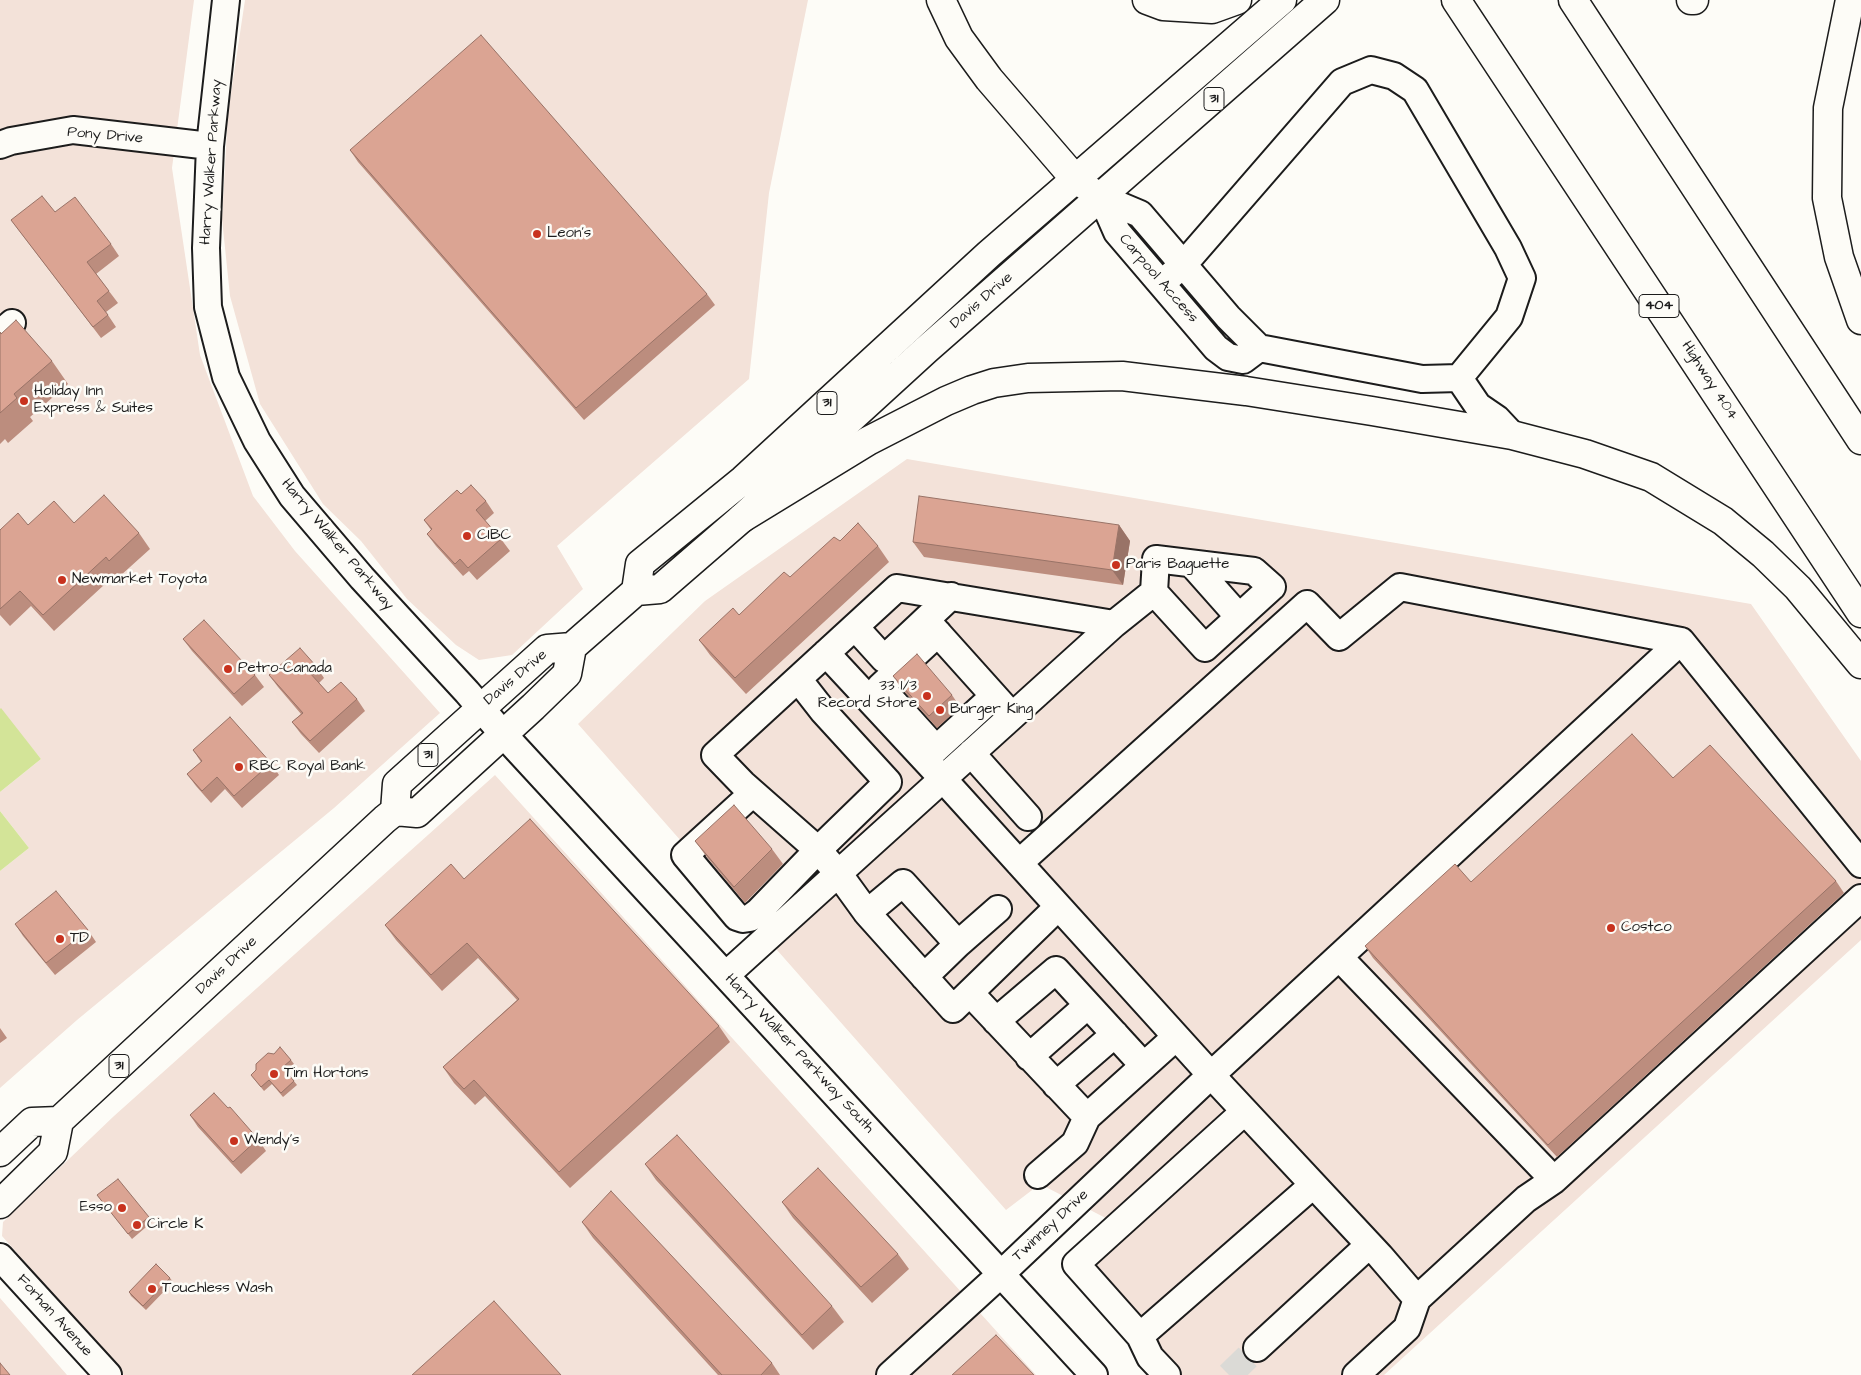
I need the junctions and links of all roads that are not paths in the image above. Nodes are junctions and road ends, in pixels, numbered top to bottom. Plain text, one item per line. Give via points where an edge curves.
1 (226, 0) edge
2 (941, 0) edge
3 (1147, 0) edge
4 (1237, 0) edge
5 (1282, 0) edge
6 (1326, 0) edge
7 (1456, 0) edge
8 (1574, 0) edge
9 (1850, 0) edge
10 (0, 145) edge
11 (210, 146) junction
12 (1076, 180) junction
13 (1102, 198) junction
14 (1184, 264) junction
15 (1162, 283) junction
16 (1861, 320) edge
17 (1259, 348) junction
18 (1459, 378) junction
19 (1512, 436) junction
20 (1861, 440) edge
21 (742, 518) junction
22 (1192, 564) junction
23 (636, 592) junction
24 (1154, 592) junction
25 (951, 596) junction
26 (1861, 613) edge
27 (1238, 617) junction
28 (1114, 624) junction
29 (932, 626) junction
30 (855, 627) junction
31 (1681, 641) junction
32 (572, 647) junction
33 (826, 654) junction
34 (1861, 664) edge
35 (798, 679) junction
36 (994, 696) junction
37 (480, 708) junction
38 (1012, 716) junction
39 (503, 734) junction
40 (971, 753) junction
41 (942, 779) junction
42 (753, 793) junction
43 (395, 811) junction
44 (1028, 818) dead end
45 (818, 850) junction
46 (1019, 863) junction
47 (1861, 864) edge
48 (838, 873) junction
49 (1861, 898) edge
50 (1058, 907) junction
51 (998, 909) dead end
52 (867, 913) junction
53 (958, 944) junction
54 (1339, 957) junction
55 (726, 975) junction
56 (924, 977) junction
57 (970, 993) junction
58 (1088, 1005) junction
59 (996, 1021) junction
60 (1114, 1034) junction
61 (1176, 1038) junction
62 (1030, 1057) junction
63 (1144, 1066) junction
64 (1211, 1075) junction
65 (1056, 1085) junction
66 (1244, 1112) junction
67 (1087, 1117) junction
68 (59, 1121) junction
69 (0, 1152) edge
70 (1038, 1175) dead end
71 (1554, 1180) junction
72 (1313, 1185) junction
73 (0, 1204) edge
74 (1369, 1245) junction
75 (0, 1257) edge
76 (1001, 1274) junction
77 (1417, 1299) junction
78 (1140, 1336) junction
79 (1257, 1348) tunnel mouth
80 (108, 1375) edge
81 (890, 1375) edge
82 (1094, 1375) edge
83 (1167, 1375) edge
84 (1356, 1375) edge

1 - 11 street, Harry Walker Parkway
2 - 12 main road via 959,38 989,80
3 - 4 main road via 1163,6 1212,9
5 - 12 main road, Davis Drive / 31
6 - 13 main road, Davis Drive / 31
7 - 26 main road, Highway 404 / 404
8 - 20 main road
9 - 16 main road via 1828,108 1827,198 1839,257
10 - 11 street, Pony Drive via 73,130
11 - 37 street, Harry Walker Parkway via 206,248 208,308 226,377 241,409 292,496
12 - 13 street
12 - 23 main road, Davis Drive / 31 via 990,254 743,480 640,564
13 - 14 street, Carpool Access via 1140,214
13 - 15 street, Carpool Access via 1117,232
13 - 21 main road, Davis Drive / 31 via 927,349
14 - 15 street
14 - 17 street, Carpool Access
14 - 18 street via 1342,82 1371,70 1394,76 1415,90 1508,248 1522,278 1509,317
15 - 17 street, Carpool Access via 1216,348 1228,357 1243,360
17 - 18 street via 1422,379
18 - 19 street via 1478,406 1497,419
19 - 21 main road via 1246,391 1122,376 1012,380 994,383 946,401 868,441
19 - 34 main road via 1585,454 1651,477 1723,521 1798,588
21 - 23 main road, Davis Drive / 31 via 660,589
22 - 24 street via 1156,559
22 - 27 street
22 - 27 street via 1254,571 1272,587
23 - 32 main road
24 - 27 street via 1205,648
24 - 28 street
25 - 28 street
25 - 29 street
25 - 30 street via 897,588
28 - 38 street
29 - 30 street via 884,658
29 - 36 street
29 - 36 street via 880,687 936,749
30 - 33 street
31 - 46 street via 1400,588 1339,637 1307,604
31 - 47 street
31 - 54 street, Twinney Drive
32 - 37 main road, Davis Drive / 31 via 547,649
32 - 39 main road, Davis Drive / 31 via 567,674
33 - 35 street
33 - 41 street
35 - 42 street via 715,755
35 - 45 street via 888,782
36 - 38 street
37 - 39 street, Harry Walker Parkway
37 - 43 main road, Davis Drive / 31 via 397,784
38 - 40 street
39 - 43 main road, Davis Drive / 31 via 417,813
39 - 55 street, Harry Walker Parkway South
40 - 41 street
40 - 44 street
41 - 46 street
41 - 48 street
42 - 45 street
42 - 45 street via 685,856 737,917 743,920 750,918
43 - 68 main road, Davis Drive / 31
45 - 48 street
46 - 50 street
48 - 52 street
48 - 55 street
49 - 71 street
50 - 57 street
50 - 61 street
51 - 53 street
52 - 53 street via 903,883
52 - 56 street
53 - 56 street
54 - 64 street, Twinney Drive
54 - 71 street
55 - 76 street, Harry Walker Parkway South
56 - 57 street via 953,1010
57 - 59 street
58 - 59 street via 1056,970
58 - 60 street
58 - 62 street
59 - 62 street
60 - 63 street
60 - 65 street
61 - 63 street
61 - 64 street
62 - 65 street
63 - 67 street
64 - 66 street
64 - 76 street, Twinney Drive
65 - 67 street
66 - 72 street
66 - 78 street via 1076,1264
67 - 70 street via 1074,1143
68 - 69 main road via 32,1122
68 - 73 main road via 53,1152
71 - 77 street via 1526,1199
72 - 74 street
72 - 78 street
74 - 77 street
74 - 79 street
75 - 80 street, Forhan Avenue
76 - 81 street, Twinney Drive
76 - 82 street, Harry Walker Parkway South
77 - 84 street via 1407,1328
78 - 83 street via 1150,1357

